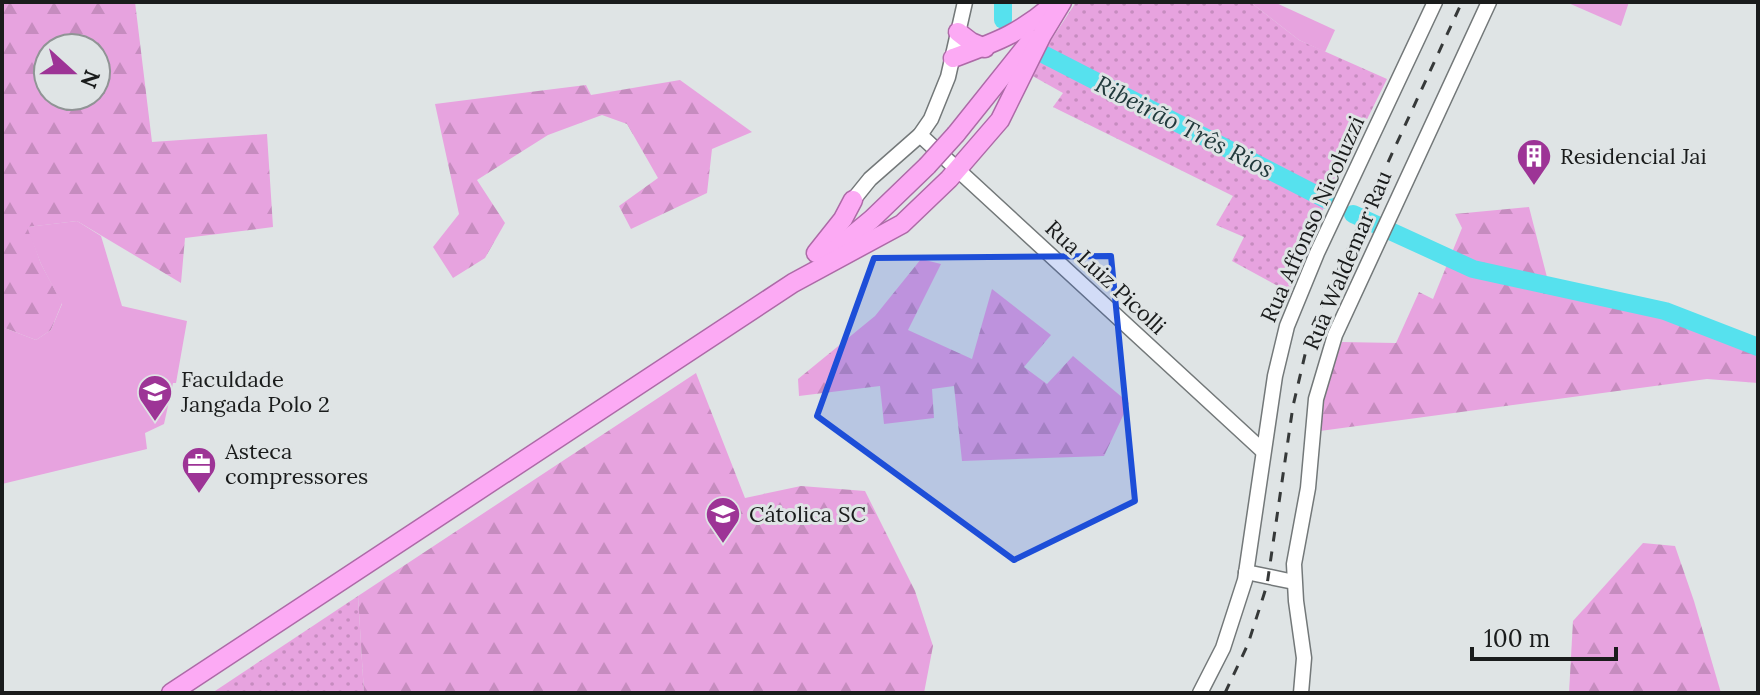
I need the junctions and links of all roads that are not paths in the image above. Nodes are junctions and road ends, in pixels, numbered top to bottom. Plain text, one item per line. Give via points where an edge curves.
1 (965, 2) edge
2 (1060, 2) edge
3 (1435, 2) edge
4 (1489, 2) edge
5 (958, 32) junction
6 (985, 48) junction
7 (953, 58) junction
8 (920, 135) junction
9 (959, 169) junction
10 (853, 200) joint
11 (799, 279) junction
12 (1263, 451) junction
13 (1246, 572) junction
14 (1294, 582) junction
15 (171, 693) edge
16 (1200, 693) edge
17 (1301, 693) edge

1 - 5 street
2 - 6 highway
2 - 9 highway via 1006,111
2 - 11 highway, bridge via 927,166
3 - 12 street, Rua Affonso Nicoluzzi via 1294,305
4 - 14 street, Rua Waldemar Rau via 1335,335 1316,399
5 - 6 highway
5 - 7 street
6 - 7 highway
7 - 8 street via 939,104
8 - 9 street, Rua Luiz Picolli
8 - 10 street
9 - 11 highway via 902,224
9 - 12 street, Rua Luiz Picolli
10 - 11 highway
11 - 15 highway
12 - 13 street, Rua Affonso Nicoluzzi
13 - 14 street
13 - 16 street, Rua Affonso Nicoluzzi via 1227,636
14 - 17 street, Rua Waldemar Rau via 1305,667

